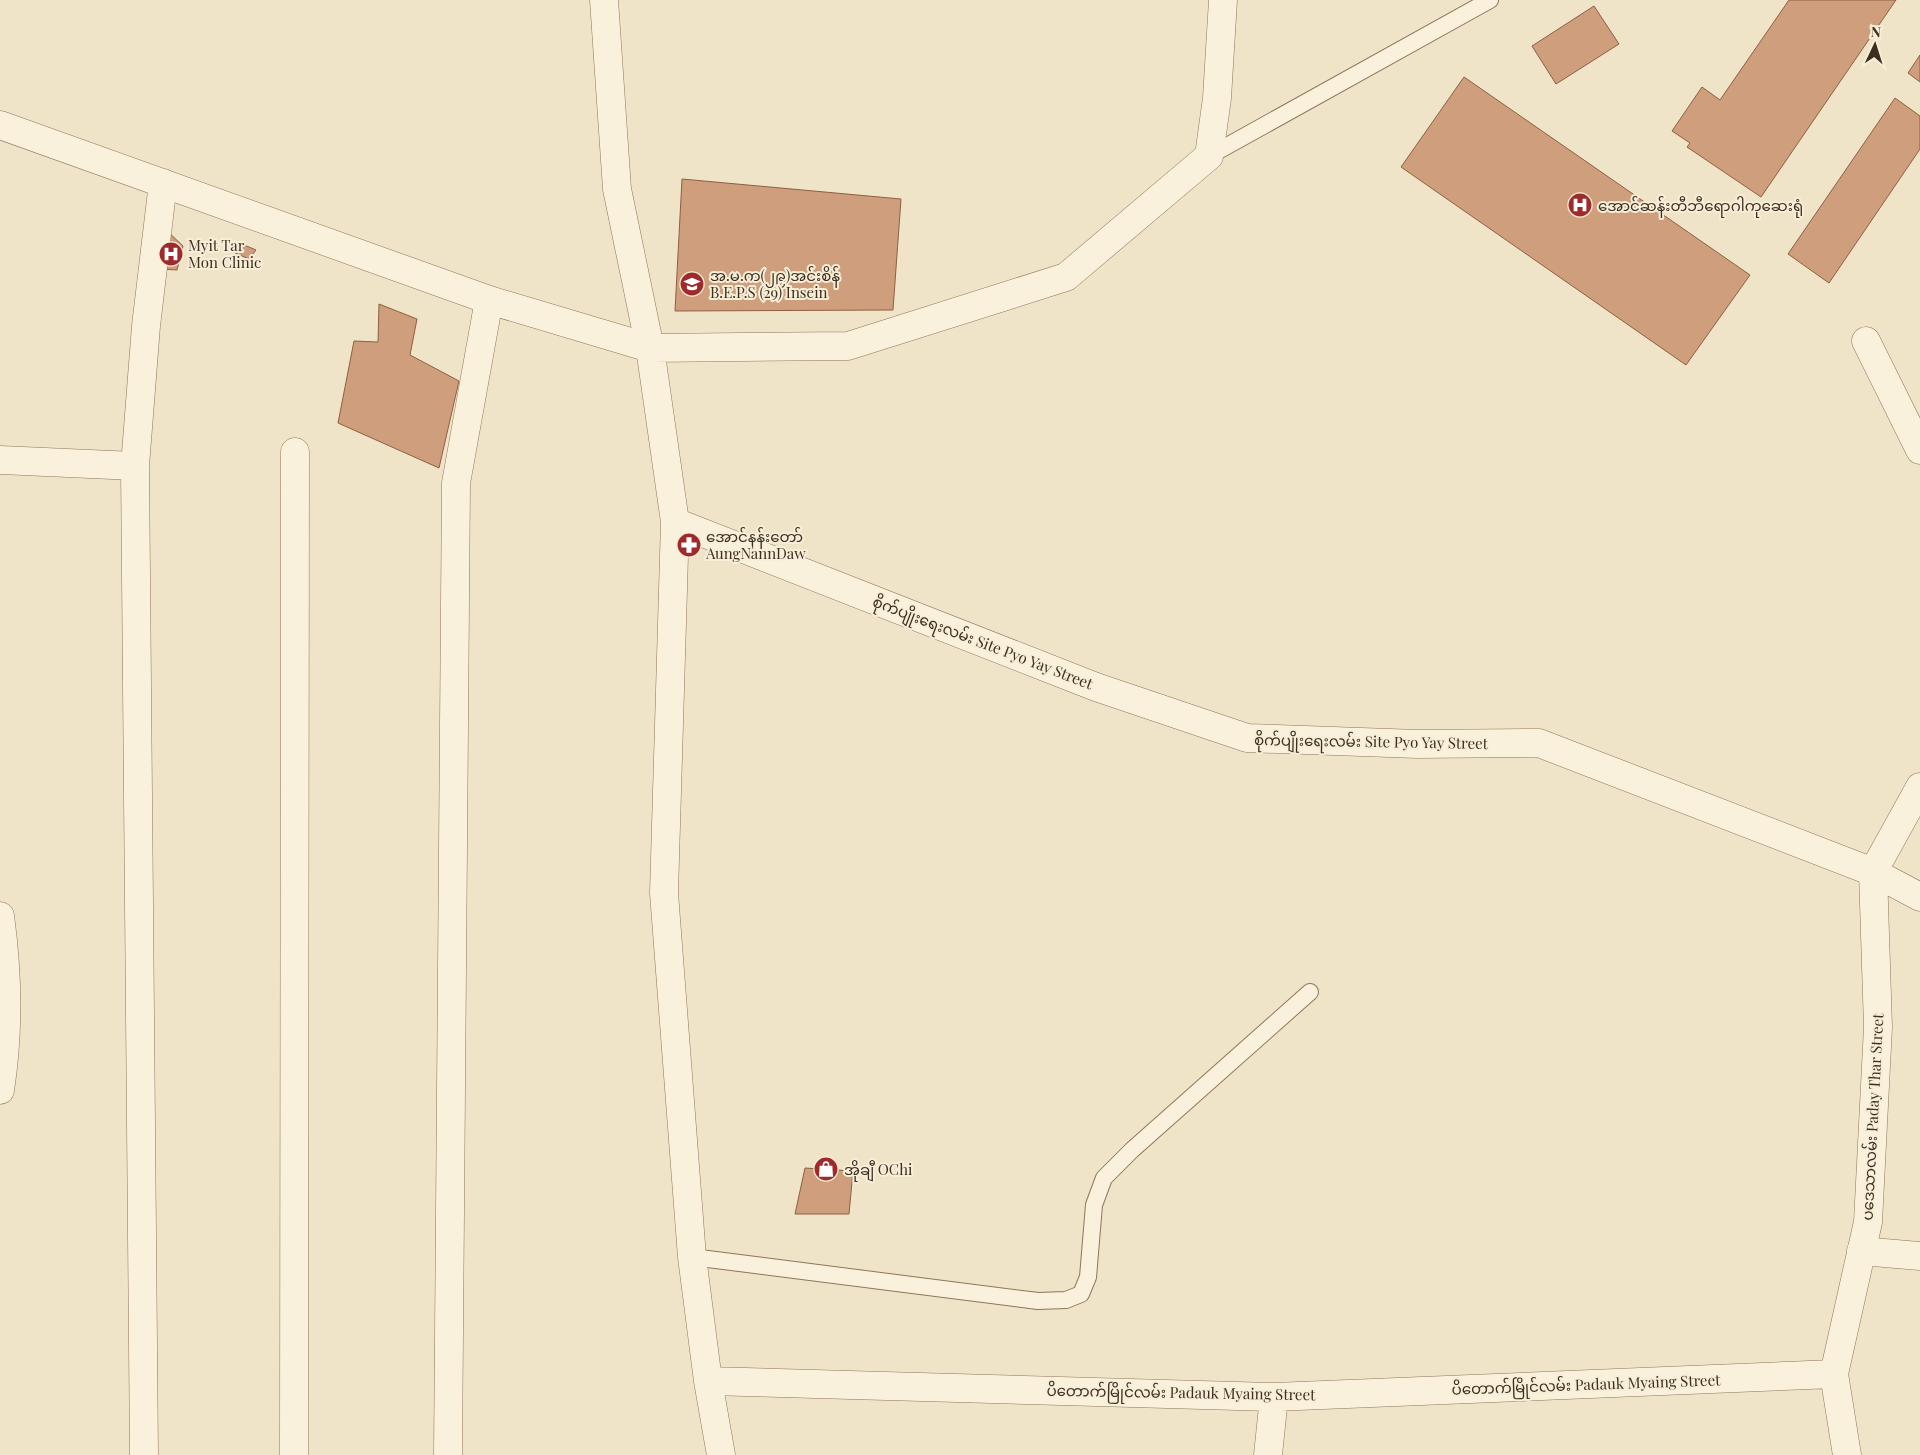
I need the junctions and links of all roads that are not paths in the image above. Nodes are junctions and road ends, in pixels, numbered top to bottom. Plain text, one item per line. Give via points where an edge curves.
1 (604, 0) edge
2 (1223, 0) edge
3 (1490, 0) edge
4 (0, 125) edge
5 (1209, 156) junction
6 (163, 183) junction
7 (489, 300) junction
8 (1866, 341) dead end
9 (650, 348) junction
10 (1920, 450) edge
11 (296, 452) dead end
12 (0, 460) edge
13 (134, 466) junction
14 (675, 522) junction
15 (1920, 787) edge
16 (1873, 872) junction
17 (1920, 897) edge
18 (0, 916) edge
19 (1310, 992) dead end
20 (0, 1090) edge
21 (1861, 1251) junction
22 (1920, 1256) edge
23 (692, 1257) junction
24 (1834, 1374) junction
25 (708, 1381) junction
26 (1274, 1397) junction
27 (144, 1455) edge
28 (294, 1455) edge
29 (448, 1455) edge
30 (721, 1455) edge
31 (1268, 1455) edge
32 (1846, 1455) edge

1 - 9 street via 617,189
2 - 5 street via 1217,98
3 - 5 lane
4 - 6 street
5 - 9 street via 1066,276 848,346
6 - 7 street
6 - 13 street
7 - 9 street
7 - 29 street via 456,483
8 - 10 street
9 - 14 street
11 - 28 street
12 - 13 street
13 - 27 street
14 - 16 street, စိုက်ပျိုးရေးလမ်း Site Pyo Yay Street via 1096,687 1248,738 1418,744 1539,743
14 - 23 street via 664,893
15 - 16 street
16 - 17 street, စိုက်ပျိုးရေးလမ်း Site Pyo Yay Street
16 - 21 street, ပဒေသာလမ်း Paday Thar Street via 1878,1027 1868,1222
18 - 20 street via 7,991 5,1061
19 - 23 lane via 1104,1178 1094,1204 1088,1277 1081,1294 1066,1300 1038,1301
21 - 22 street
21 - 24 street, ပဒေသာလမ်း Paday Thar Street
23 - 25 street
24 - 26 street, ပိတောက်မြိုင်လမ်း Padauk Myaing Street
24 - 32 street, ပဒေသာလမ်း Paday Thar Street
25 - 26 street, ပိတောက်မြိုင်လမ်း Padauk Myaing Street
25 - 30 street
26 - 31 street

